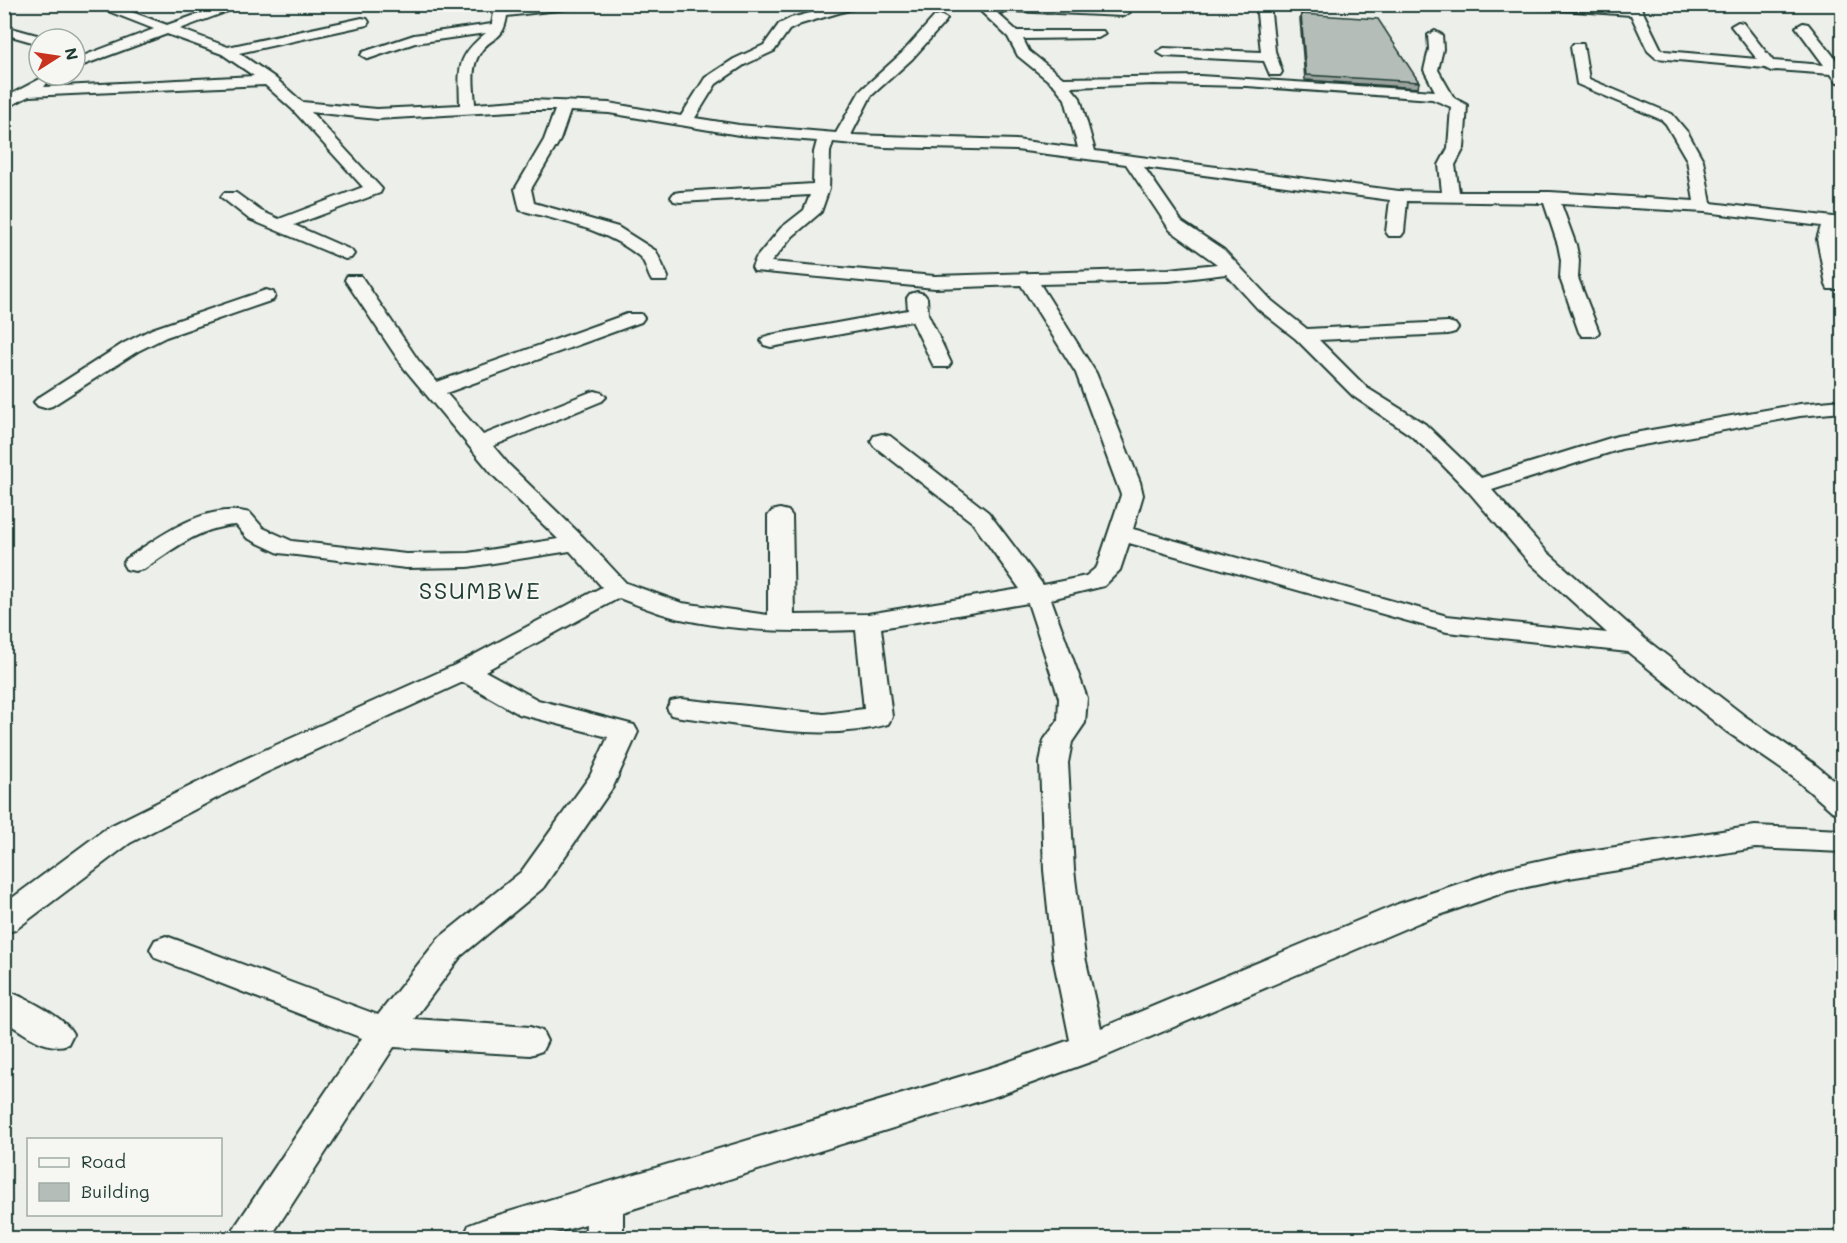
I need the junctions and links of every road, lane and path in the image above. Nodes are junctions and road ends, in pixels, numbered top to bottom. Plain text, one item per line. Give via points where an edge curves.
1 (96, 4) edge
2 (241, 4) edge
3 (575, 4) edge
4 (863, 4) edge
5 (1263, 4) edge
6 (1535, 4) edge
7 (981, 7) edge
8 (1634, 8) edge
9 (1123, 12) dead end
10 (940, 19) dead end
11 (362, 22) dead end
12 (1738, 26) dead end
13 (1803, 27) dead end
14 (498, 28) junction
15 (4, 30) edge
16 (167, 30) junction
17 (1098, 34) dead end
18 (1014, 35) junction
19 (1435, 35) dead end
20 (27, 36) edge
21 (1578, 47) dead end
22 (87, 51) edge
23 (227, 51) junction
24 (1164, 52) dead end
25 (98, 53) junction
26 (368, 55) dead end
27 (1270, 57) junction
28 (87, 58) edge
29 (1771, 67) junction
30 (1840, 74) edge
31 (269, 80) junction
32 (1060, 83) junction
33 (1279, 83) junction
34 (33, 87) edge
35 (25, 92) junction
36 (1447, 98) junction
37 (4, 105) edge
38 (297, 106) junction
39 (564, 106) junction
40 (468, 107) junction
41 (685, 121) junction
42 (833, 138) junction
43 (1088, 156) junction
44 (1132, 162) junction
45 (821, 189) junction
46 (680, 196) dead end
47 (1399, 196) junction
48 (1451, 196) junction
49 (230, 197) dead end
50 (1550, 197) junction
51 (1705, 207) junction
52 (1837, 223) edge
53 (279, 225) junction
54 (1395, 232) dead end
55 (345, 254) dead end
56 (1232, 268) junction
57 (659, 277) dead end
58 (915, 279) junction
59 (1027, 279) junction
60 (354, 280) dead end
61 (1835, 285) dead end
62 (266, 296) dead end
63 (918, 314) junction
64 (634, 318) dead end
65 (1448, 328) dead end
66 (1589, 332) dead end
67 (1303, 335) junction
68 (771, 341) dead end
69 (940, 363) dead end
70 (434, 390) junction
71 (596, 397) dead end
72 (45, 402) dead end
73 (1842, 406) edge
74 (882, 441) dead end
75 (480, 444) junction
76 (1477, 487) junction
77 (780, 516) dead end
78 (1119, 533) junction
79 (576, 543) junction
80 (135, 564) dead end
81 (617, 588) junction
82 (1036, 594) junction
83 (868, 622) junction
84 (781, 624) junction
85 (1635, 644) junction
86 (464, 671) junction
87 (681, 708) dead end
88 (1842, 803) edge
89 (1842, 841) edge
90 (4, 921) edge
91 (166, 949) dead end
92 (4, 1004) edge
93 (385, 1032) junction
94 (56, 1034) dead end
95 (530, 1041) dead end
96 (1089, 1048) junction
97 (605, 1200) junction
98 (249, 1239) edge
99 (482, 1239) edge
100 (604, 1239) edge

1 - 16 street
2 - 16 street
3 - 14 street via 501,12
4 - 41 street via 784,27 769,48 710,81
5 - 27 street
6 - 8 street
7 - 9 street
7 - 18 street
8 - 29 street via 1655,51 1661,55
10 - 42 street via 865,94
11 - 23 street
12 - 29 street
13 - 30 street
14 - 26 street via 446,33
14 - 40 street via 474,50 466,71
15 - 20 street
16 - 23 street
16 - 25 street
17 - 18 street
18 - 32 street via 1023,53
19 - 36 street via 1431,70
21 - 51 street via 1582,81 1674,123 1697,164 1698,193
22 - 25 street
23 - 31 street
24 - 27 street
25 - 28 street
27 - 33 street
29 - 30 street
31 - 35 street
31 - 38 street
32 - 33 street via 1118,79
32 - 43 street via 1072,98
33 - 36 street
34 - 35 street
35 - 37 street
36 - 48 street via 1459,105 1456,148 1447,165
38 - 40 street via 377,114
38 - 53 street via 374,189
39 - 40 street
39 - 41 street via 609,108
39 - 57 street via 552,140 523,189 526,206 612,231 650,255
41 - 42 street
42 - 43 street via 1016,145
42 - 45 street via 822,152
43 - 44 street
44 - 47 street
44 - 56 street via 1176,226
45 - 46 street
45 - 58 street via 812,212 781,239 761,267
47 - 48 street
47 - 54 street
48 - 50 street
49 - 53 street via 255,215
50 - 51 street
50 - 66 street via 1567,244 1569,278
51 - 52 street
52 - 61 street via 1826,239
53 - 55 street
56 - 59 street via 1169,275
56 - 67 street via 1265,306
58 - 59 street
58 - 63 street
59 - 78 street via 1086,373 1123,462 1132,495
60 - 70 street via 411,364
62 - 72 street via 159,333
63 - 68 street
63 - 69 street
64 - 70 street
65 - 67 street
67 - 76 street via 1360,392 1417,429
70 - 75 street
71 - 75 street
73 - 76 street via 1617,443
74 - 82 street via 980,517
75 - 79 street via 501,470
76 - 85 street via 1537,556
77 - 84 street
78 - 82 street via 1108,570 1095,581
78 - 85 street via 1447,624
79 - 80 street via 468,561 406,561 287,548 255,533 242,518 219,518 196,525
79 - 81 street
81 - 84 street via 678,610
81 - 86 street
82 - 83 street
82 - 96 street via 1073,698 1071,723 1058,740 1054,764 1059,870 1069,957
83 - 84 street
83 - 87 street via 878,717 824,724
85 - 88 street
86 - 90 street via 255,766 119,835
86 - 93 street via 529,707 624,732 603,780 532,880 450,946
89 - 96 street via 1755,837 1569,866 1506,880 1409,913
91 - 93 street
92 - 94 street
93 - 95 street
93 - 98 street
96 - 97 street via 999,1080
97 - 99 street
97 - 100 street

